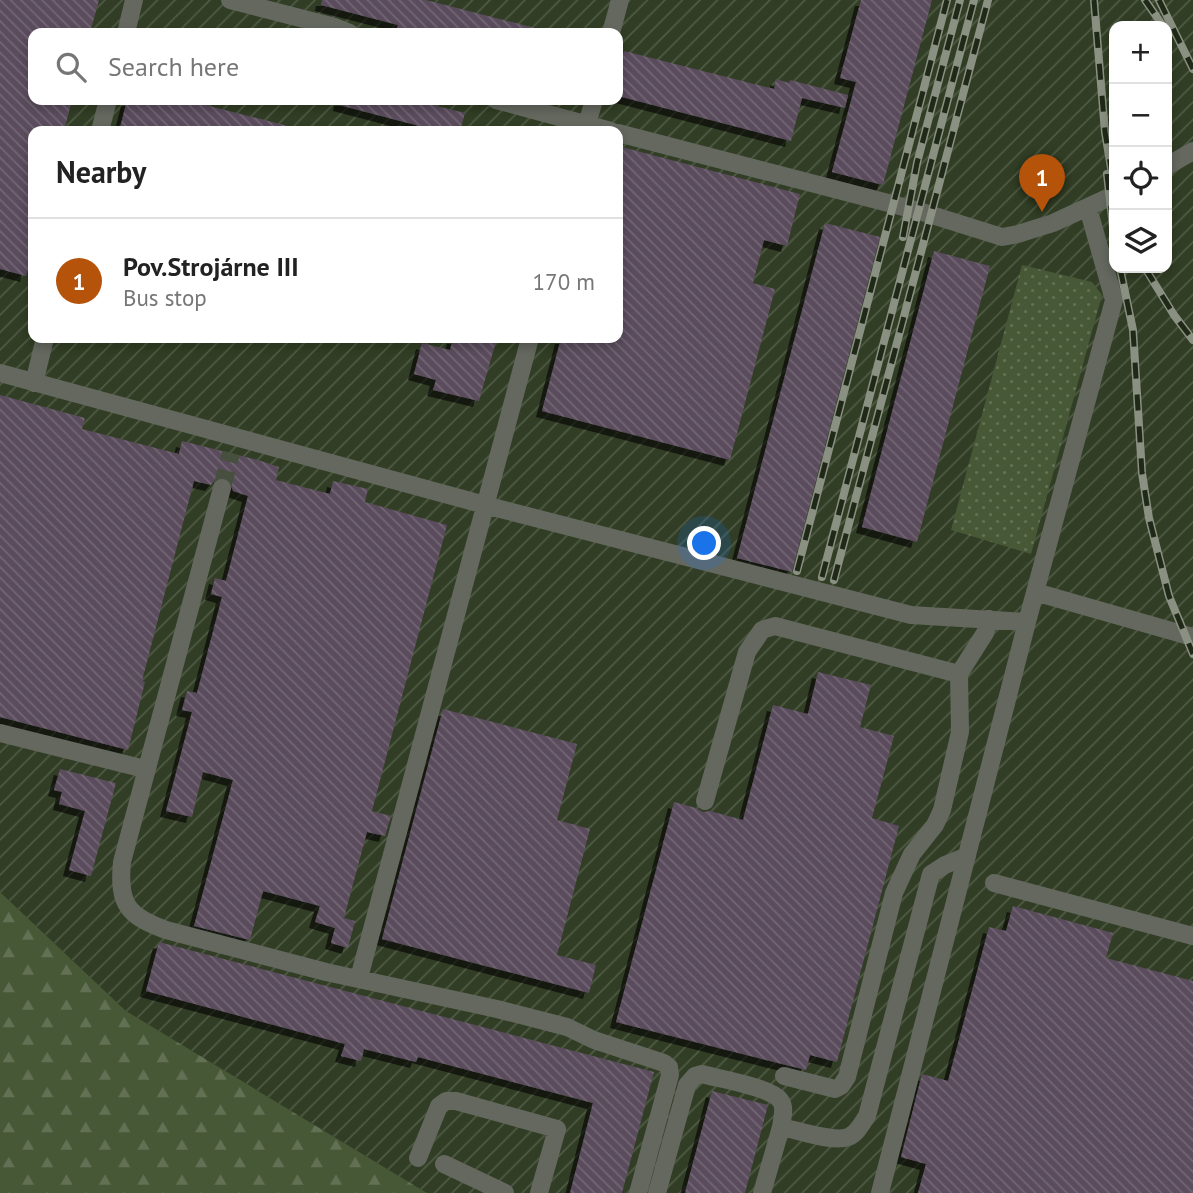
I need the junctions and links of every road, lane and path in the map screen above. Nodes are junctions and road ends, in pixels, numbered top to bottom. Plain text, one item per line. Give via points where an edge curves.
1 (134, 0) edge
2 (230, 0) edge
3 (620, 0) edge
4 (127, 28) edge
5 (338, 28) edge
6 (612, 28) edge
7 (107, 105) edge
8 (512, 105) edge
9 (593, 105) edge
10 (101, 126) edge
11 (580, 126) edge
12 (587, 126) edge
13 (623, 134) edge
14 (1193, 151) edge
15 (1172, 163) edge
16 (1109, 198) edge
17 (1088, 208) junction
18 (45, 343) edge
19 (529, 343) edge
20 (0, 373) edge
21 (34, 383) junction
22 (222, 488) tunnel mouth
23 (485, 505) junction
24 (1035, 592) junction
25 (989, 619) junction
26 (1027, 622) junction
27 (1193, 637) edge
28 (959, 674) junction
29 (0, 733) edge
30 (145, 769) junction
31 (705, 801) dead end
32 (967, 856) junction
33 (994, 883) dead end
34 (1193, 936) edge
35 (359, 978) junction
36 (784, 1076) dead end
37 (781, 1127) junction
38 (418, 1158) dead end
39 (444, 1164) dead end
40 (505, 1193) edge
41 (539, 1193) edge
42 (638, 1193) edge
43 (657, 1193) edge
44 (762, 1193) edge
45 (880, 1193) edge

1 - 4 lane
2 - 5 lane
3 - 6 lane
7 - 10 lane
8 - 11 lane
9 - 12 lane
13 - 17 lane via 1002,237
14 - 15 lane
16 - 17 lane
17 - 24 lane via 1114,300
18 - 21 lane
19 - 23 lane
20 - 21 lane
21 - 23 lane via 233,445
22 - 30 lane
23 - 25 lane via 911,615
23 - 35 lane
24 - 26 lane
24 - 27 lane
25 - 26 lane
25 - 28 lane
26 - 32 lane
28 - 31 lane via 775,626 762,630 747,652
28 - 36 lane via 960,732 942,810 912,854 894,893 847,1077 835,1088
29 - 30 lane
30 - 35 lane via 122,862 124,897 135,916 166,930
32 - 37 lane via 931,874 867,1116 857,1132 836,1139
32 - 45 lane
33 - 34 lane
35 - 42 lane via 567,1027 664,1063 670,1075
37 - 43 lane via 784,1107 770,1093 695,1076 687,1085
37 - 44 lane
38 - 41 lane via 439,1106 446,1101 557,1129
39 - 40 lane

